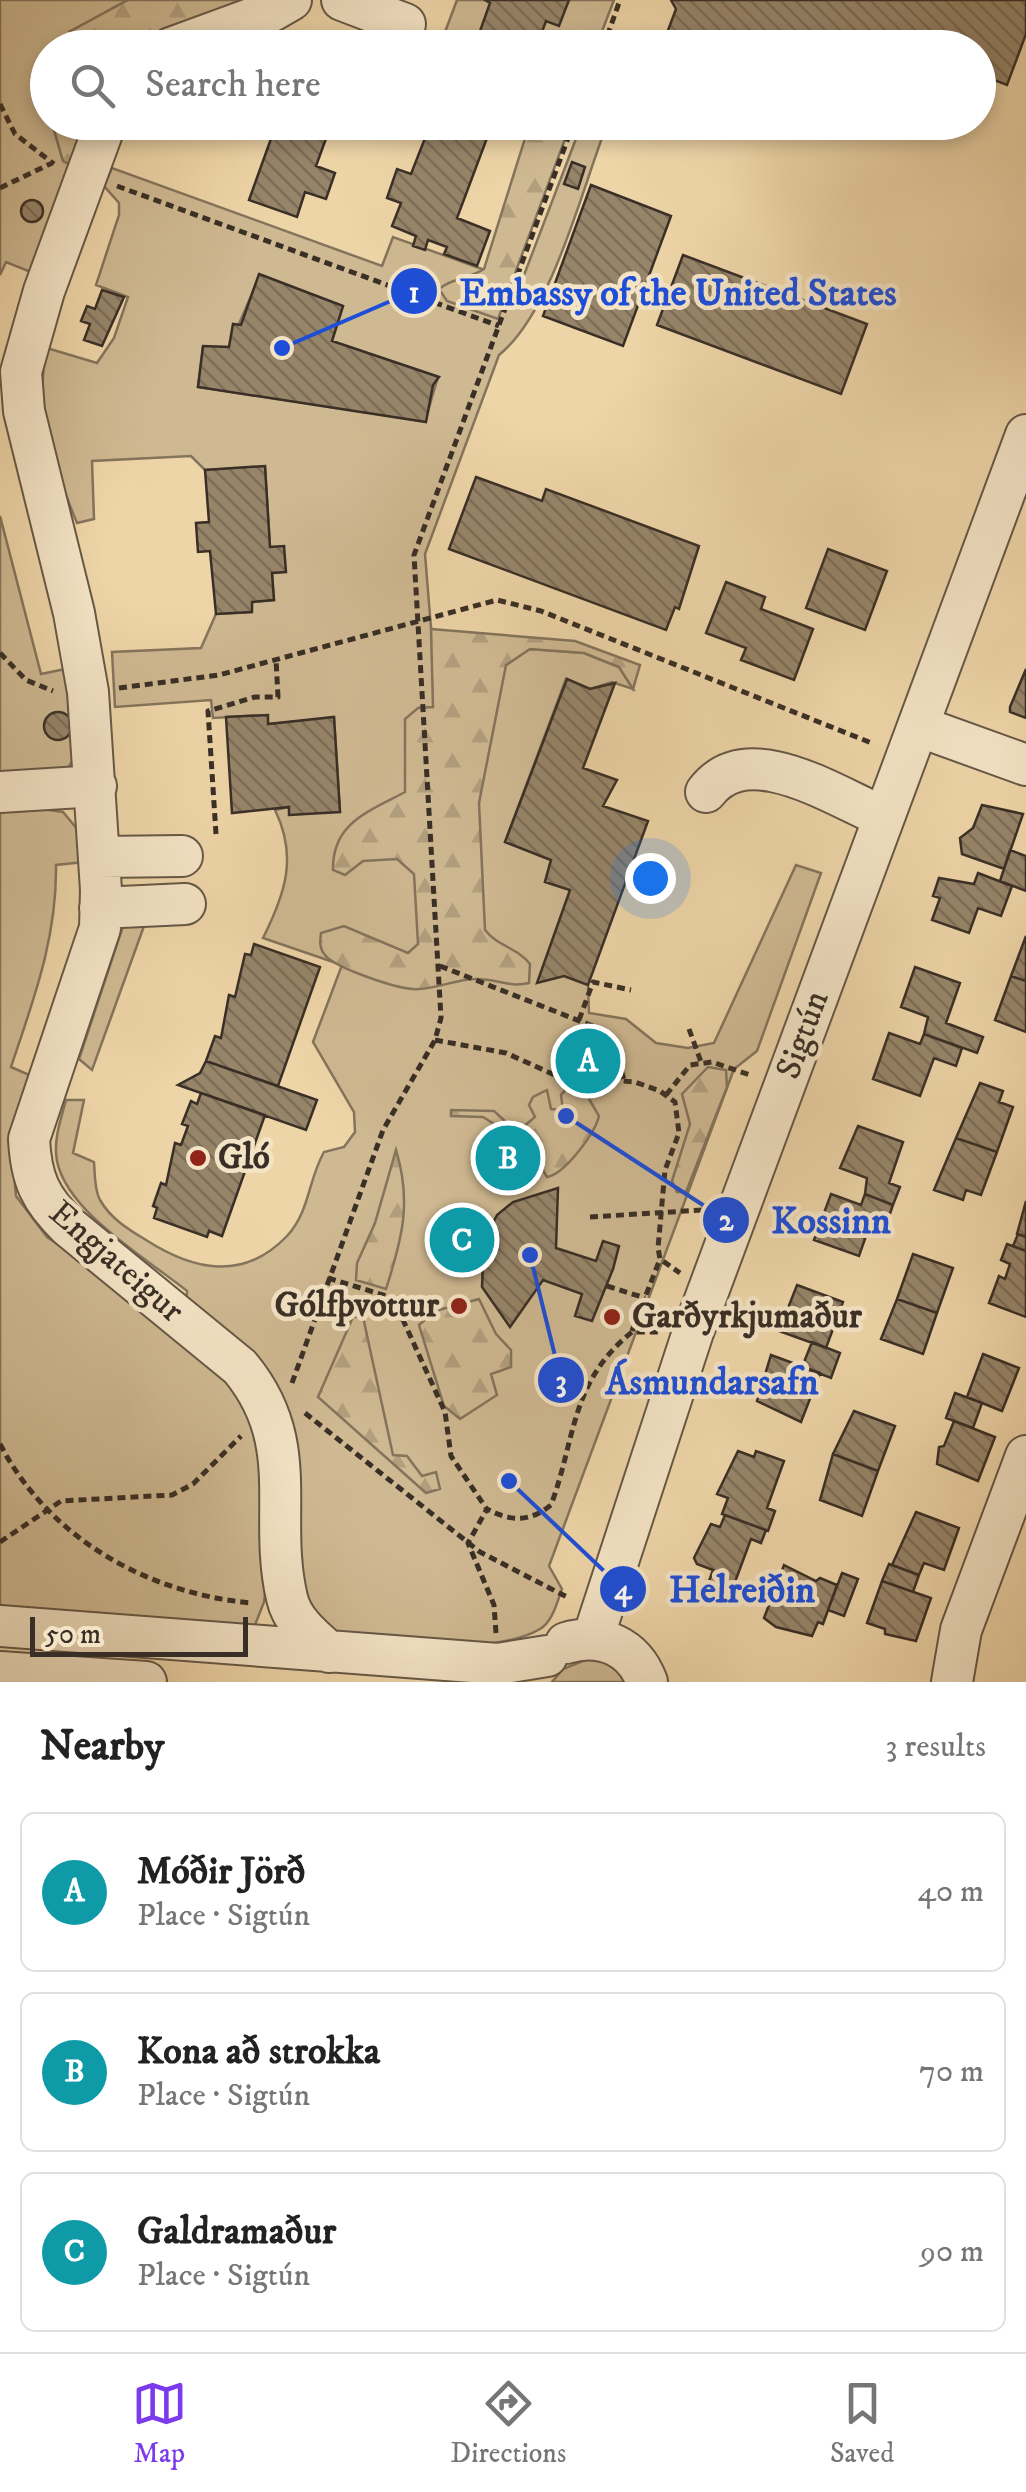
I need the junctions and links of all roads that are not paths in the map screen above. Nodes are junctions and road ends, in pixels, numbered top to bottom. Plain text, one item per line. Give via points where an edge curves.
1 (342, 0) edge
2 (275, 14) edge
3 (405, 24) dead end
4 (226, 30) edge
5 (99, 140) edge
6 (1026, 435) edge
7 (912, 741) junction
8 (1026, 765) edge
9 (96, 786) junction
10 (0, 792) edge
11 (706, 792) dead end
12 (884, 817) junction
13 (182, 856) dead end
14 (100, 858) junction
15 (185, 904) dead end
16 (100, 908) junction
17 (1026, 1456) edge
18 (273, 1600) junction
19 (0, 1626) edge
20 (592, 1638) junction
21 (234, 1645) junction
22 (329, 1652) junction
23 (539, 1669) edge
24 (0, 1672) edge
25 (656, 1678) edge
26 (146, 1682) edge
27 (952, 1682) edge

1 - 3 street
2 - 4 street
5 - 9 street, Engjateigur via 22,372 24,410 74,613
6 - 7 street, Sigtún
7 - 8 street
7 - 12 street, Sigtún
9 - 10 street
9 - 14 street, Engjateigur
11 - 12 street via 730,770 749,768
12 - 20 street, Sigtún via 692,1332
13 - 14 street
14 - 16 street, Engjateigur
15 - 16 street
16 - 18 street, Engjateigur via 100,928 29,1139 31,1176 44,1204 277,1404
17 - 27 street via 961,1630
18 - 21 street via 262,1632
18 - 22 street, Engjateigur
19 - 21 street
20 - 23 street via 568,1642
20 - 25 street via 622,1648
21 - 22 street
22 - 23 street
24 - 26 street

